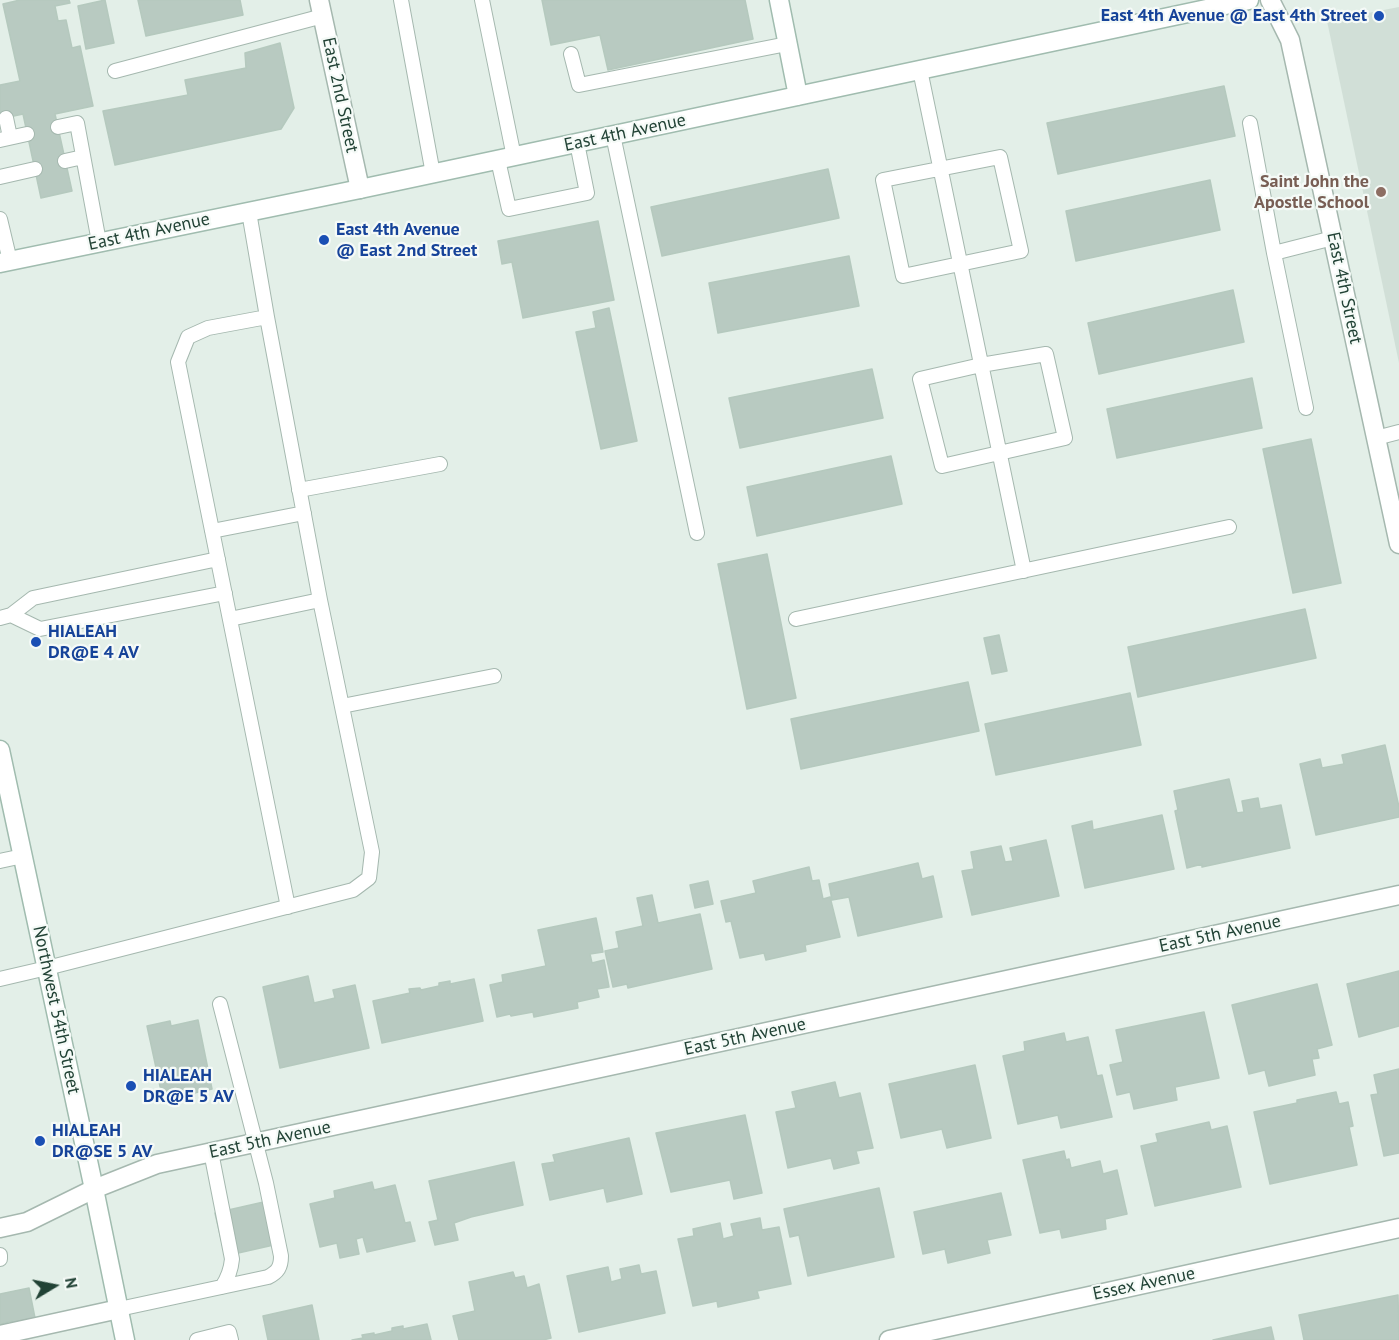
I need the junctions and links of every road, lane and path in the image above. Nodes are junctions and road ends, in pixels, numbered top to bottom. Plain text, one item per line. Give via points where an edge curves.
1 (401, 0) edge
2 (482, 0) edge
3 (779, 0) edge
4 (1249, 0) edge
5 (1270, 0) edge
6 (1178, 7) edge
7 (321, 8) edge
8 (787, 44) junction
9 (571, 54) dead end
10 (115, 70) dead end
11 (920, 70) junction
12 (798, 96) junction
13 (6, 118) dead end
14 (1250, 123) dead end
15 (58, 127) dead end
16 (27, 134) dead end
17 (614, 135) junction
18 (5, 139) edge
19 (578, 143) junction
20 (83, 157) junction
21 (506, 158) junction
22 (65, 161) dead end
23 (35, 169) dead end
24 (940, 169) junction
25 (433, 174) junction
26 (0, 177) edge
27 (360, 189) junction
28 (249, 212) junction
29 (0, 219) edge
30 (1333, 238) junction
31 (99, 243) junction
32 (1274, 253) junction
33 (5, 262) edge
34 (960, 264) junction
35 (267, 317) junction
36 (981, 365) junction
37 (1306, 408) dead end
38 (1399, 432) edge
39 (1376, 438) junction
40 (1000, 452) junction
41 (440, 464) dead end
42 (299, 490) junction
43 (304, 513) junction
44 (1397, 525) edge
45 (1229, 527) dead end
46 (212, 531) junction
47 (697, 532) dead end
48 (1399, 544) edge
49 (218, 559) junction
50 (1024, 571) junction
51 (225, 593) junction
52 (320, 600) junction
53 (6, 616) edge
54 (230, 619) junction
55 (796, 620) dead end
56 (494, 676) dead end
57 (342, 706) junction
58 (0, 750) edge
59 (5, 800) edge
60 (23, 856) junction
61 (0, 861) edge
62 (1399, 895) edge
63 (288, 907) junction
64 (47, 968) junction
65 (0, 979) edge
66 (220, 1004) dead end
67 (256, 1143) junction
68 (211, 1152) junction
69 (94, 1189) junction
70 (0, 1228) edge
71 (1399, 1228) edge
72 (222, 1287) junction
73 (119, 1309) junction
74 (0, 1335) edge
75 (125, 1340) edge
76 (197, 1340) edge
77 (231, 1340) edge
78 (889, 1340) edge

1 - 25 lane
2 - 21 lane
3 - 8 street
4 - 6 street, East 4th Avenue
5 - 30 street, East 4th Street via 1290,40
6 - 11 street, East 4th Avenue
7 - 10 lane
7 - 27 street, East 2nd Street
8 - 9 lane via 579,85
8 - 12 street
11 - 12 street, East 4th Avenue
11 - 24 lane
12 - 17 street, East 4th Avenue
13 - 18 lane
14 - 32 lane
15 - 20 lane via 77,123
16 - 18 lane
17 - 19 street, East 4th Avenue
17 - 47 lane
19 - 21 street, East 4th Avenue
19 - 21 lane via 587,193 508,209
20 - 22 lane
20 - 31 lane
21 - 25 street, East 4th Avenue
23 - 26 lane
24 - 34 lane
24 - 34 lane via 883,180 903,276
24 - 34 lane via 1000,157 1021,251
25 - 27 street, East 4th Avenue
27 - 28 street, East 4th Avenue
28 - 31 street, East 4th Avenue
28 - 35 lane
29 - 33 lane
30 - 32 lane
30 - 39 street, East 4th Street
31 - 33 street, East 4th Avenue
32 - 37 lane
34 - 36 lane
35 - 42 lane
35 - 46 lane via 208,328 188,337 178,362
36 - 40 lane
36 - 40 lane via 920,378 942,466
36 - 40 lane via 1046,354 1065,438
38 - 39 lane
39 - 44 street, East 4th Street
40 - 50 lane
41 - 42 lane
42 - 43 lane
43 - 46 lane
43 - 52 lane
44 - 48 street, East 4th Street
45 - 50 lane
46 - 49 lane
49 - 51 lane
49 - 53 lane via 33,598
50 - 55 lane
51 - 53 lane via 40,629
51 - 54 lane
52 - 54 lane
52 - 57 lane
54 - 63 lane
56 - 57 lane
57 - 63 lane via 372,852 369,878 353,890
58 - 59 street, Northwest 54th Street
59 - 60 street, Northwest 54th Street
60 - 61 lane
60 - 64 street, Northwest 54th Street
62 - 67 street, East 5th Avenue
63 - 64 lane
64 - 65 lane
64 - 69 street, Northwest 54th Street
66 - 67 lane
67 - 68 street, East 5th Avenue
67 - 72 lane via 281,1266 268,1277
68 - 69 street, East 5th Avenue via 157,1164
68 - 72 lane via 232,1258 228,1279
69 - 70 street, East 5th Avenue via 27,1222
69 - 73 street, Northwest 54th Street
71 - 78 street, Essex Avenue
72 - 73 lane
73 - 74 street
73 - 75 street, Northwest 54th Street
76 - 77 lane via 229,1332

